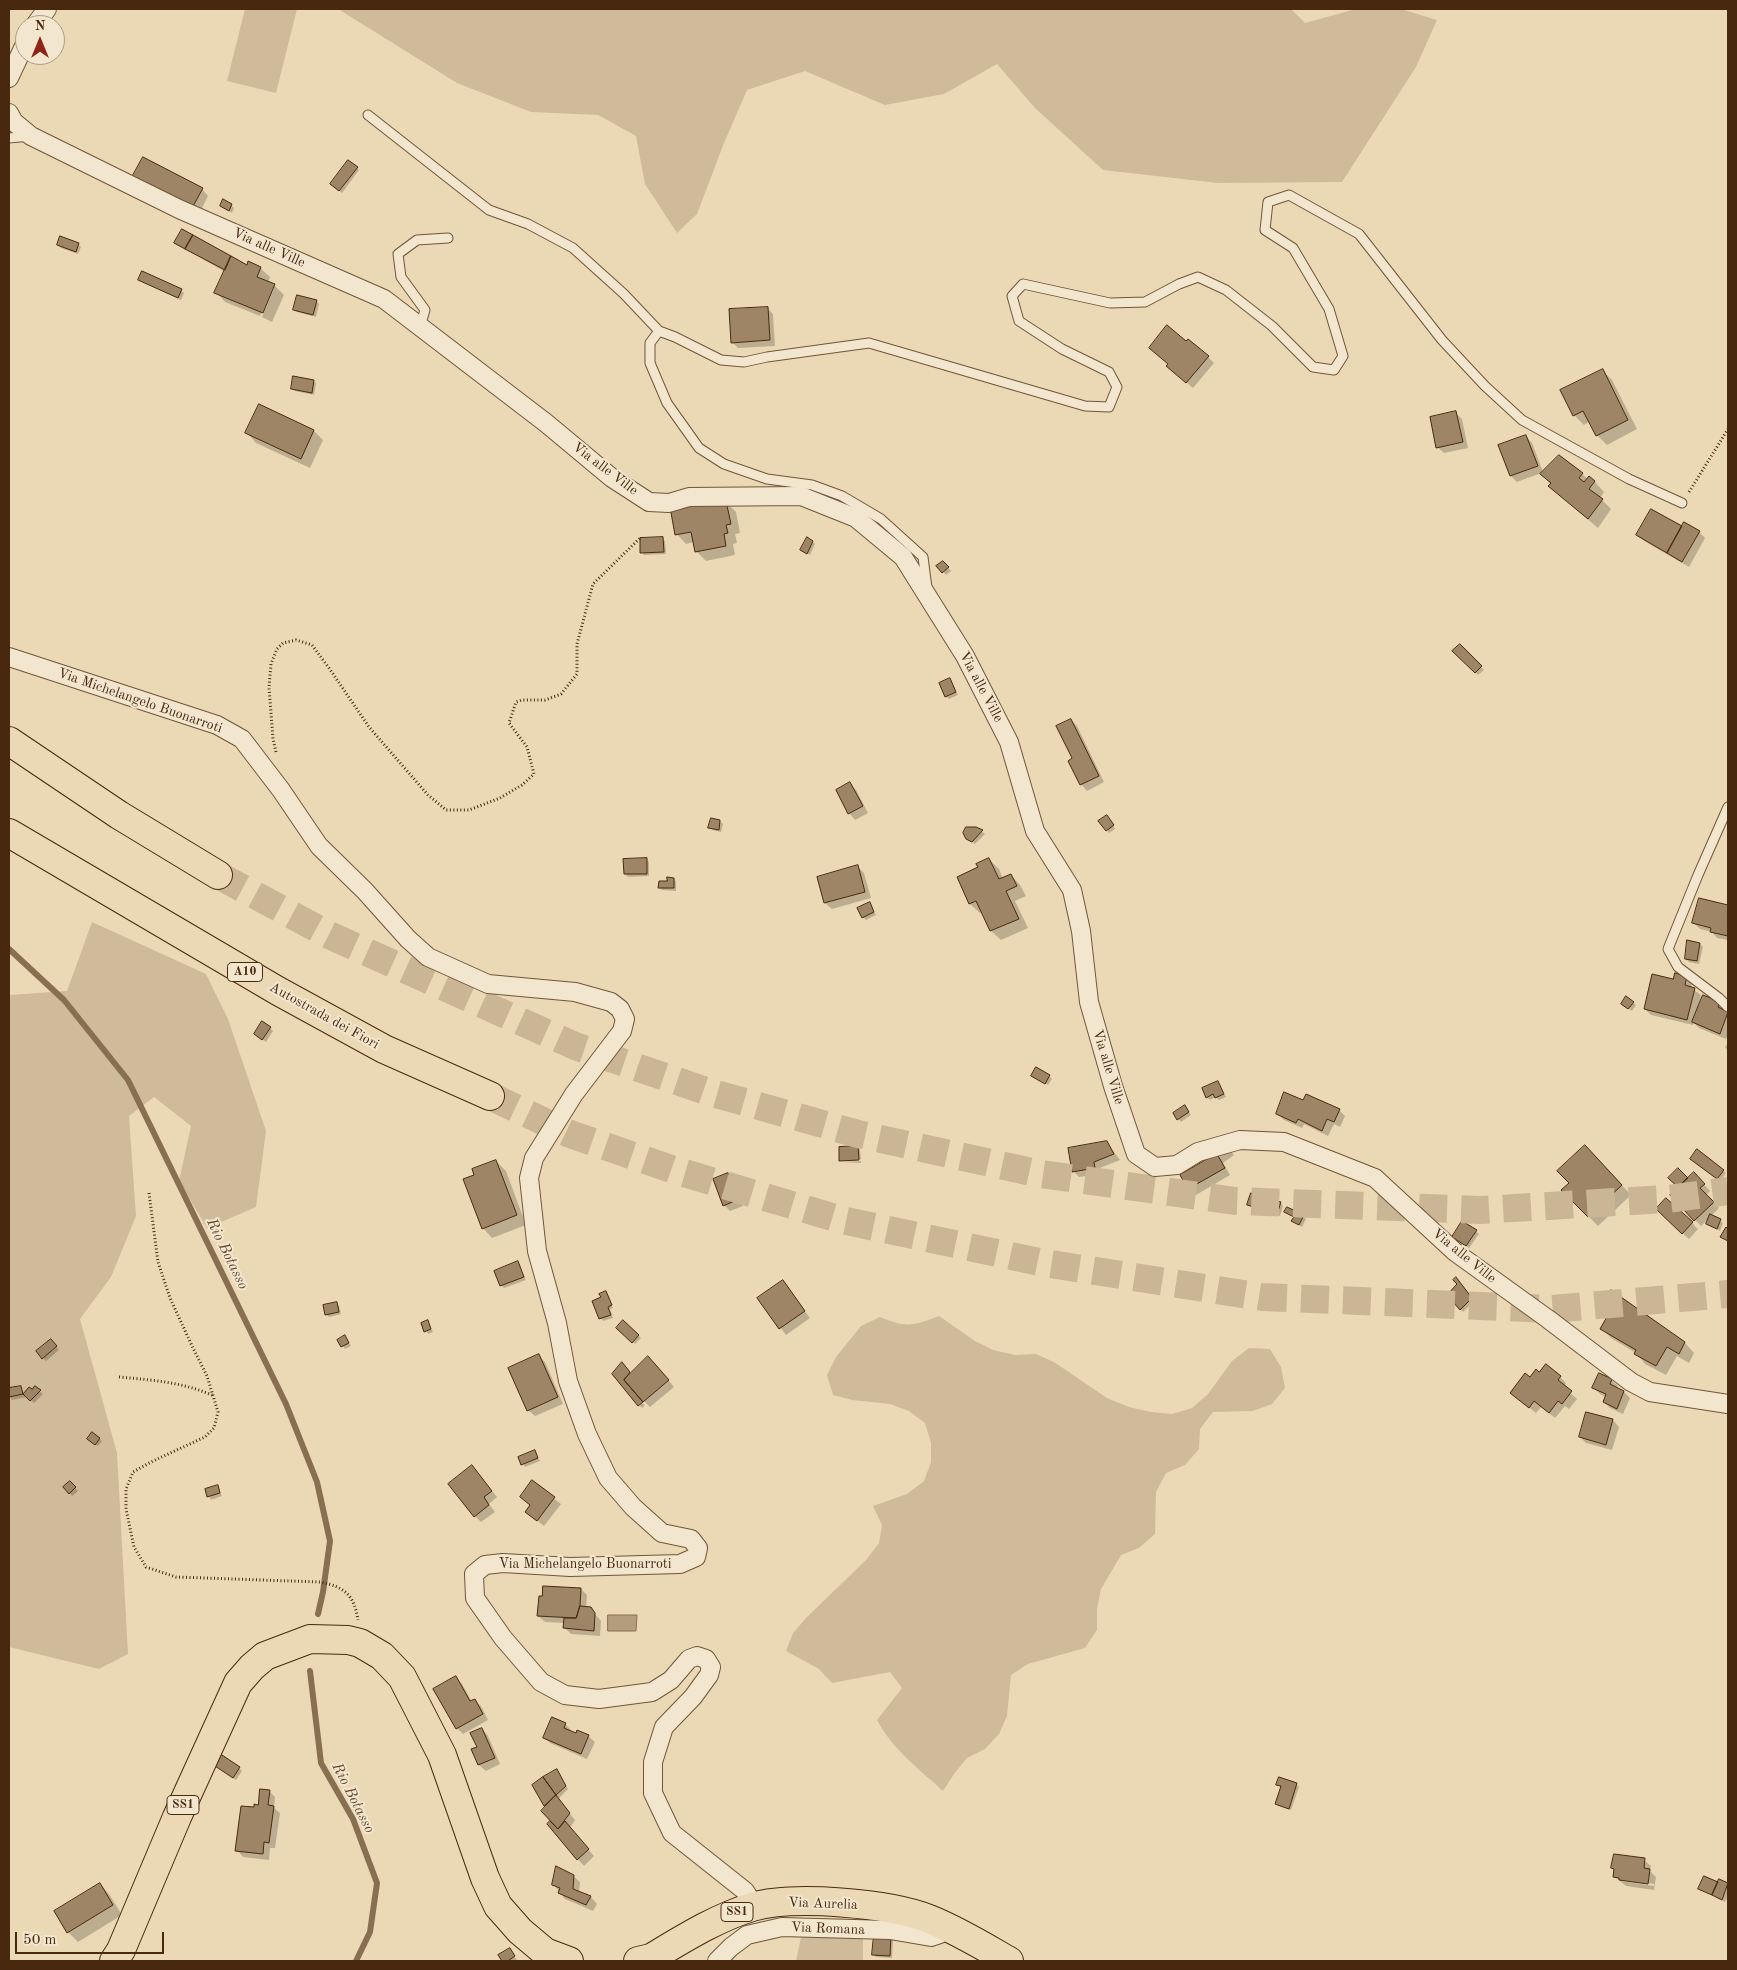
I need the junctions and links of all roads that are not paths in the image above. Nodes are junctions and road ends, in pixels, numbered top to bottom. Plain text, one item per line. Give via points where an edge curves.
1 (15, 65) edge
2 (9, 78) edge
3 (9, 113) edge
4 (368, 115) dead end
5 (31, 136) junction
6 (9, 138) edge
7 (448, 238) dead end
8 (420, 327) junction
9 (659, 331) junction
10 (1682, 503) road end
11 (927, 596) junction
12 (9, 656) edge
13 (9, 741) edge
14 (1728, 807) edge
15 (9, 834) edge
16 (218, 875) tunnel mouth
17 (1728, 1007) edge
18 (490, 1096) tunnel mouth
19 (1728, 1404) edge
20 (755, 1907) junction
21 (945, 1926) junction
22 (114, 1961) edge
23 (568, 1961) edge
24 (638, 1961) edge
25 (716, 1961) edge
26 (1009, 1961) edge

1 - 2 street
3 - 5 street, Via alle Ville via 14,122
4 - 9 lane via 489,210 528,224 573,248
5 - 6 lane
5 - 8 street, Via alle Ville via 179,209 384,299
7 - 8 lane via 417,240 398,254 401,276 426,310
8 - 11 street, Via alle Ville via 612,478 649,502 801,496 856,518 903,557
9 - 10 lane via 721,360 744,362 869,343 1085,406 1109,407 1117,387 1109,372 1062,349 1020,321 1012,296 1023,284 1110,303 1144,302 1198,278 1226,290 1272,326 1313,367 1334,370 1343,356 1329,308 1293,248 1265,230 1268,202 1289,195 1359,234 1442,340 1522,420 1629,479
9 - 11 lane via 650,343 650,363 667,403 699,448 724,464 767,479 812,485 842,496 881,519 923,556
11 - 19 street, Via alle Ville via 965,656 1009,742 1035,831 1072,890 1081,931 1089,1002 1136,1154 1155,1166 1177,1164 1198,1152 1240,1140 1284,1142 1375,1178 1455,1252 1631,1382 1650,1392
12 - 20 street, Via Michelangelo Buonarroti via 217,725 242,739 319,846 428,957 488,984 574,992 611,1002 626,1019 622,1031 574,1094 534,1158 529,1178 537,1251 557,1323 568,1380 587,1434 608,1478 662,1533 691,1539 698,1548 696,1557 680,1564 570,1567 503,1562 485,1566 474,1574 476,1598 503,1638 541,1682 565,1695 599,1699 652,1692 671,1680 689,1659 698,1656 706,1659 711,1666 710,1676 664,1727 654,1762 653,1793 672,1833 745,1891
13 - 16 main road via 119,815
14 - 17 lane via 1668,949 1678,967
15 - 18 main road, Autostrada dei Fiori / A10 via 384,1049
20 - 21 main road, Via Aurelia / SS1 via 792,1902 846,1903 899,1910
20 - 24 main road, Via Aurelia / SS1 via 732,1914 651,1958
21 - 25 street, Via Romana via 940,1934 931,1937 890,1930 782,1927 748,1935
21 - 26 main road, Via Aurelia / SS1
22 - 23 main road, SS1 via 238,1683 264,1656 310,1640 348,1640 382,1656 402,1677 442,1755 498,1906 545,1952

